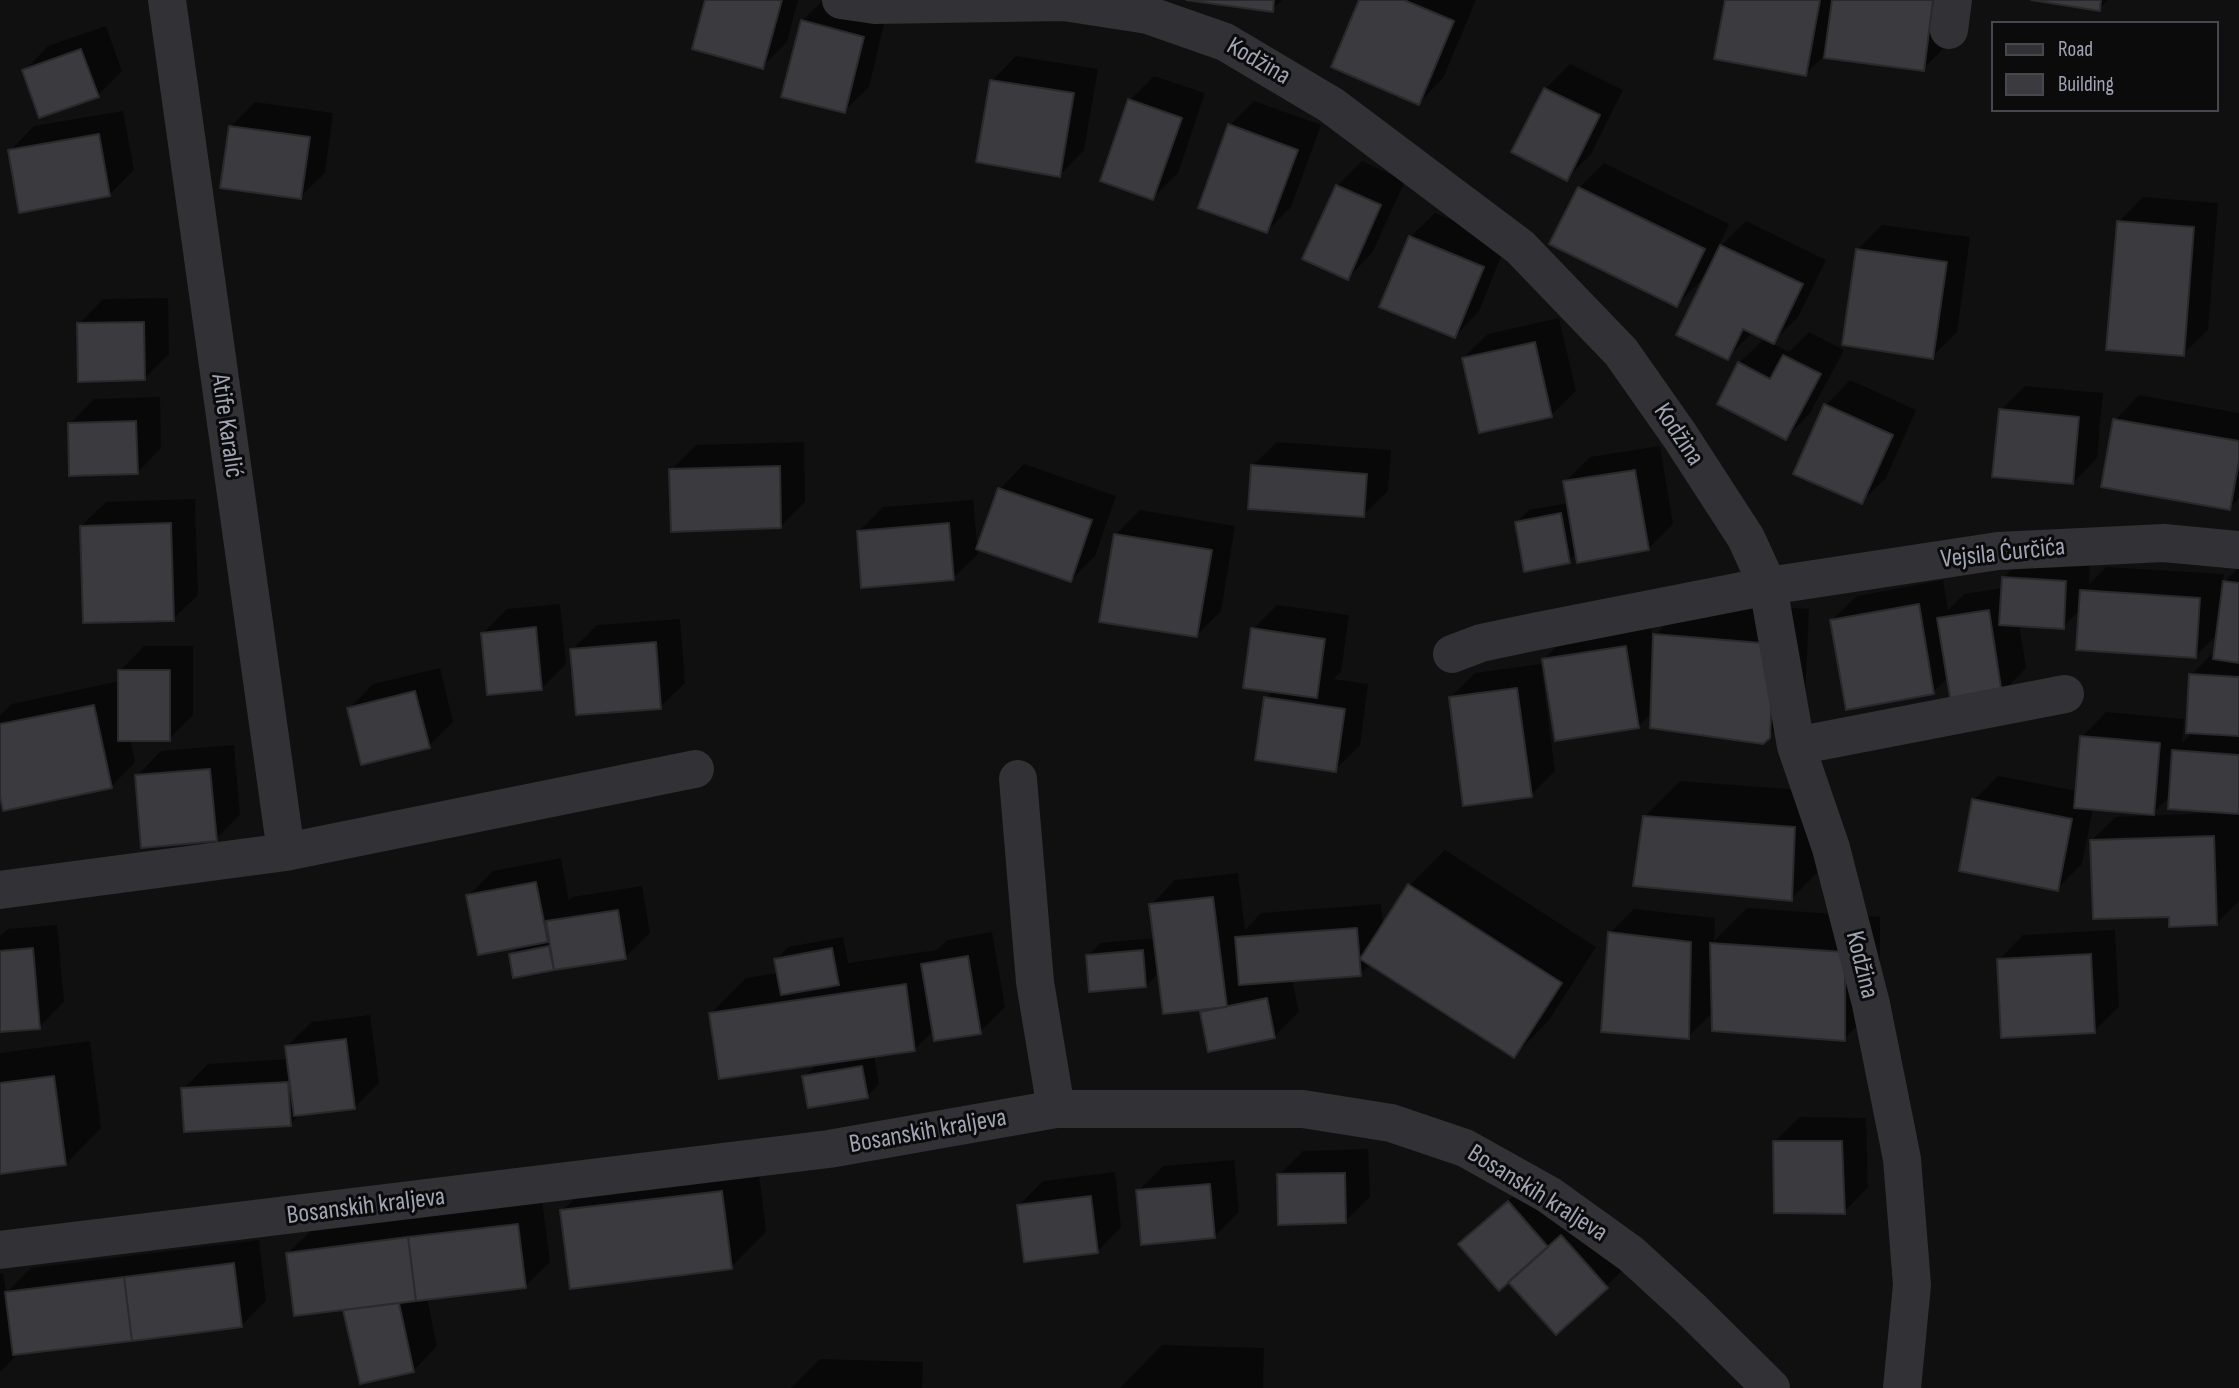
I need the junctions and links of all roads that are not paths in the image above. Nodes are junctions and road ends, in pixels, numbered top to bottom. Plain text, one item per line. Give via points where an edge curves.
1 (167, 0) edge
2 (841, 0) edge
3 (2239, 550) edge
4 (1768, 586) junction
5 (1452, 654) dead end
6 (2065, 694) dead end
7 (1797, 746) junction
8 (695, 769) dead end
9 (1018, 779) dead end
10 (286, 852) junction
11 (0, 890) edge
12 (1056, 1108) junction
13 (0, 1250) edge
14 (1771, 1388) edge
15 (1902, 1388) edge

1 - 10 street, Atife Karalić
2 - 4 street, Kodžina via 875,5 1064,2 1148,15 1225,42 1331,105 1520,247 1621,352 1746,538
3 - 4 street, Vejsila Ćurčića via 2164,543 1997,551
4 - 5 street, Vejsila Ćurčića via 1481,643
4 - 7 street, Kodžina
6 - 7 street
7 - 15 street, Kodžina via 1831,848 1861,965 1902,1159 1912,1285
8 - 10 street
9 - 12 street via 1035,982
10 - 11 street
12 - 13 street, Bosanskih kraljeva via 829,1149
12 - 14 street, Bosanskih kraljeva via 1303,1110 1391,1122 1465,1148 1549,1195 1631,1254

